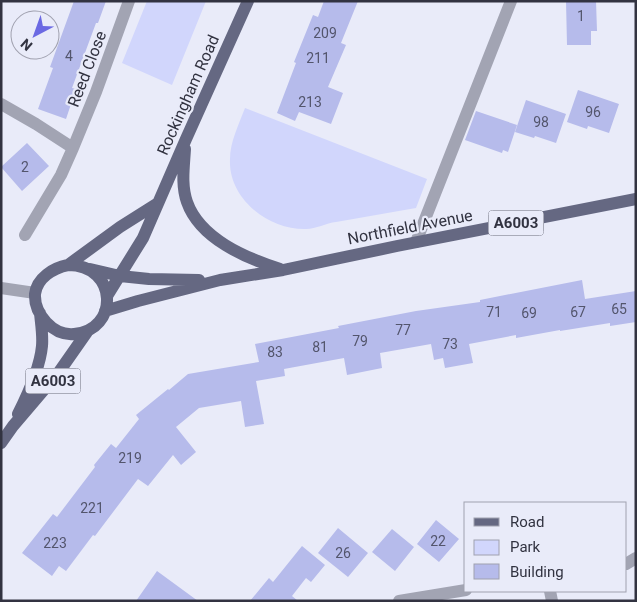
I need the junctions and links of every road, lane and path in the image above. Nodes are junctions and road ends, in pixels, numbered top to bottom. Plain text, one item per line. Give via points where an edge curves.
1 (129, 1) edge
2 (248, 1) edge
3 (511, 1) edge
4 (1, 104) edge
5 (186, 139) junction
6 (73, 148) junction
7 (636, 199) edge
8 (158, 202) junction
9 (25, 235) dead end
10 (416, 242) junction
11 (68, 265) junction
12 (86, 267) junction
13 (283, 270) junction
14 (120, 276) junction
15 (220, 280) junction
16 (1, 288) edge
17 (35, 293) junction
18 (107, 296) junction
19 (106, 311) junction
20 (40, 312) junction
21 (86, 332) junction
22 (13, 426) junction
23 (1, 443) edge
24 (464, 590) edge
25 (399, 601) edge

1 - 6 street, Reed Close
2 - 5 main road, Rockingham Road
3 - 10 street
4 - 6 street
5 - 8 main road, Rockingham Road
5 - 13 main road via 183,178 186,201 195,218 208,233 233,250
6 - 9 street, Reed Close via 61,175
7 - 10 main road, Northfield Avenue / A6003
8 - 11 main road
8 - 14 main road, Rockingham Road via 143,238
10 - 13 main road, Northfield Avenue / A6003
11 - 12 main road
11 - 17 main road via 43,277
12 - 14 main road, Northfield Avenue / A6003
12 - 18 main road via 101,280
13 - 15 main road, Northfield Avenue / A6003
14 - 15 main road, Northfield Avenue / A6003
14 - 18 main road, Rockingham Road
15 - 19 main road, Northfield Avenue / A6003
16 - 17 street
17 - 20 main road
18 - 19 main road
19 - 21 main road
20 - 21 main road via 47,324 58,332 72,335
20 - 22 main road, A6003 via 42,345 39,361
21 - 22 main road, A6003 via 60,372
22 - 23 main road, A6003
24 - 25 street

